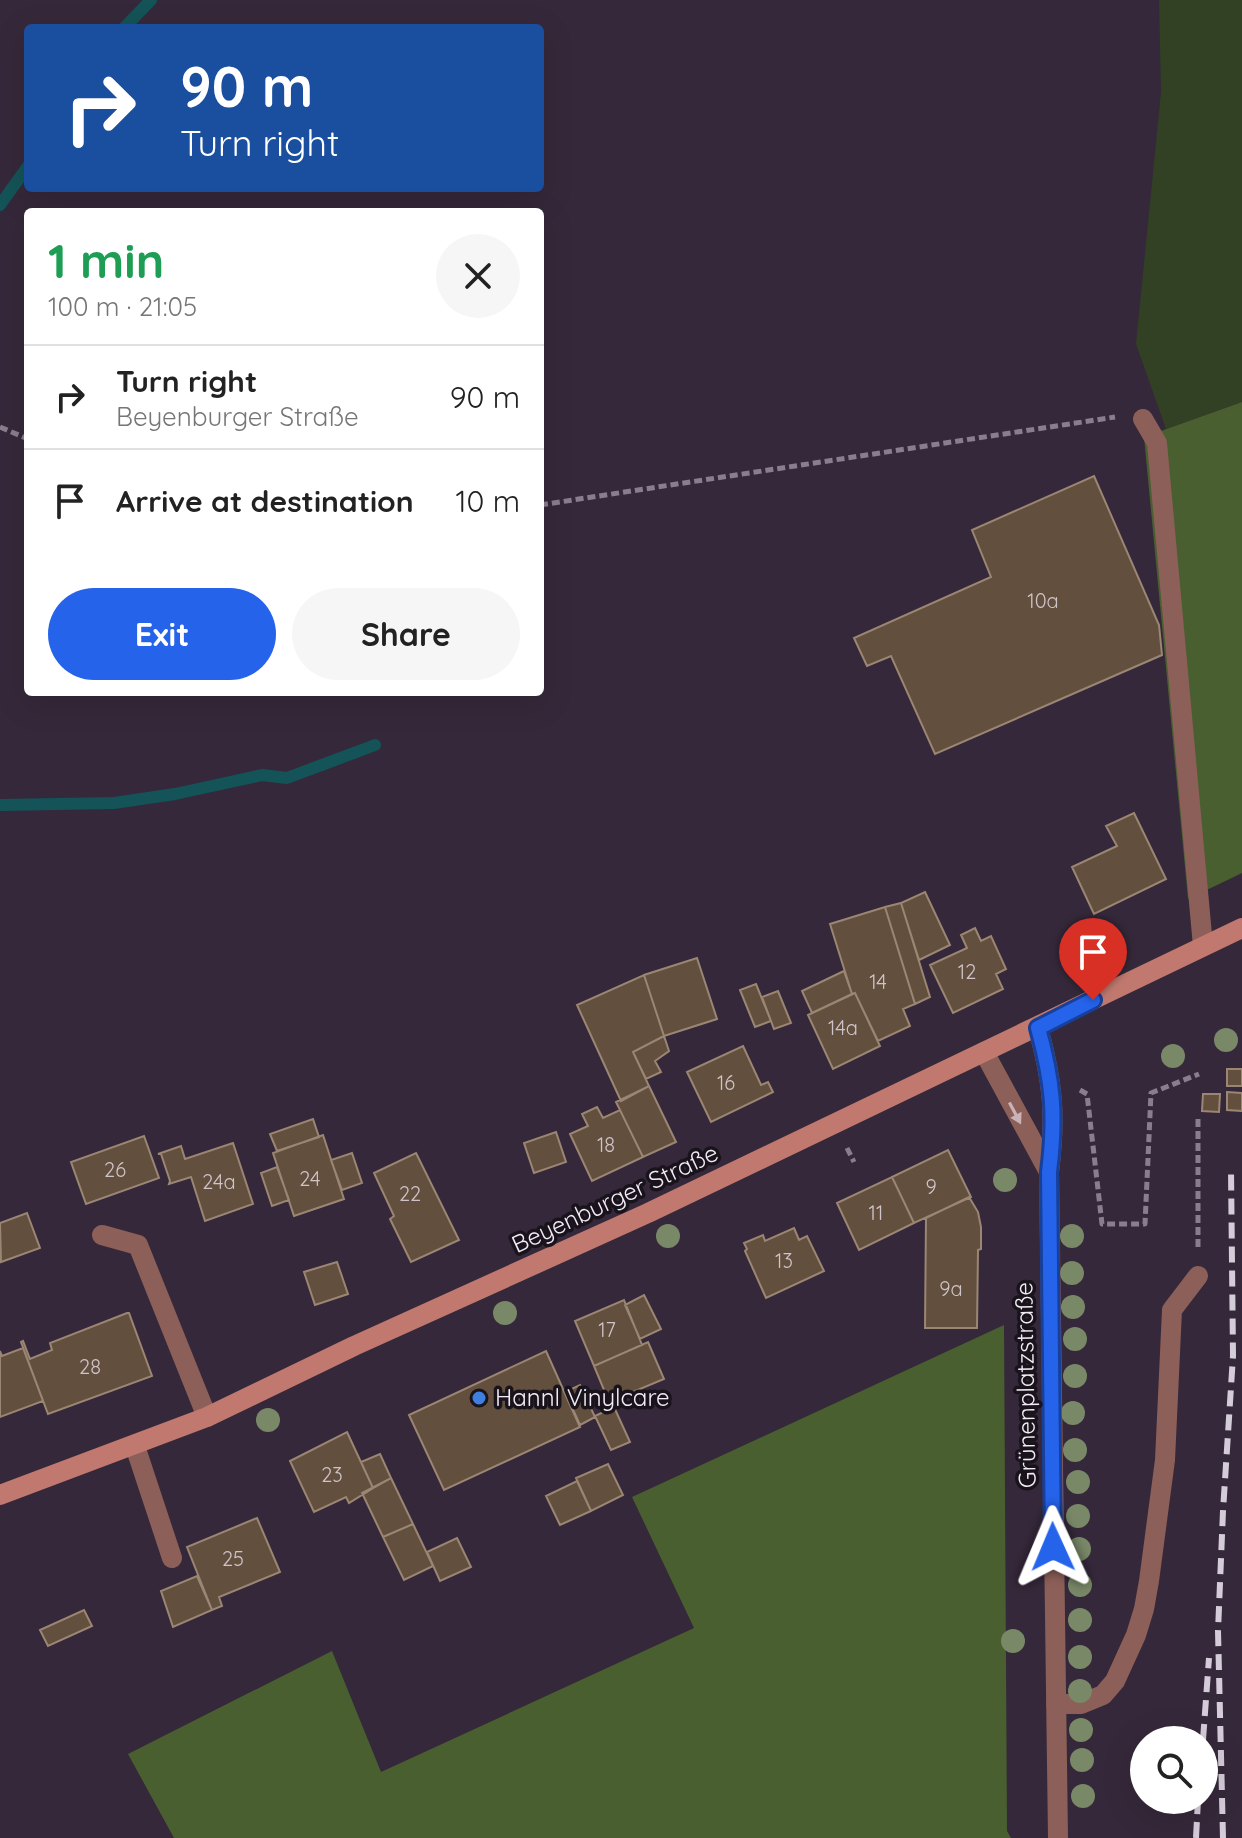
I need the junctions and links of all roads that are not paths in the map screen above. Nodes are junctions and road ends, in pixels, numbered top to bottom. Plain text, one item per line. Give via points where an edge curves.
1 (1143, 419) road end
2 (1242, 928) edge
3 (1203, 946) junction
4 (1038, 1028) junction
5 (984, 1052) junction
6 (1049, 1172) junction
7 (102, 1235) dead end
8 (1198, 1276) road end
9 (207, 1417) junction
10 (135, 1446) junction
11 (0, 1495) edge
12 (172, 1558) dead end
13 (1056, 1704) junction
14 (1058, 1838) edge

1 - 3 street via 1157,443
2 - 3 main road, Beyenburger Straße
3 - 4 main road, Beyenburger Straße
4 - 5 main road, Beyenburger Straße
4 - 6 street, Grünenplatzstraße via 1053,1104
5 -> 6 street, Grünenplatzstraße
5 - 9 main road, Beyenburger Straße
6 - 13 street, Grünenplatzstraße
7 - 9 street via 138,1245
8 - 13 street via 1172,1310 1165,1460 1140,1622 1115,1681 1103,1695 1081,1704
9 - 10 main road, Beyenburger Straße
10 - 11 main road, Beyenburger Straße
10 - 12 street
13 - 14 street, Grünenplatzstraße

